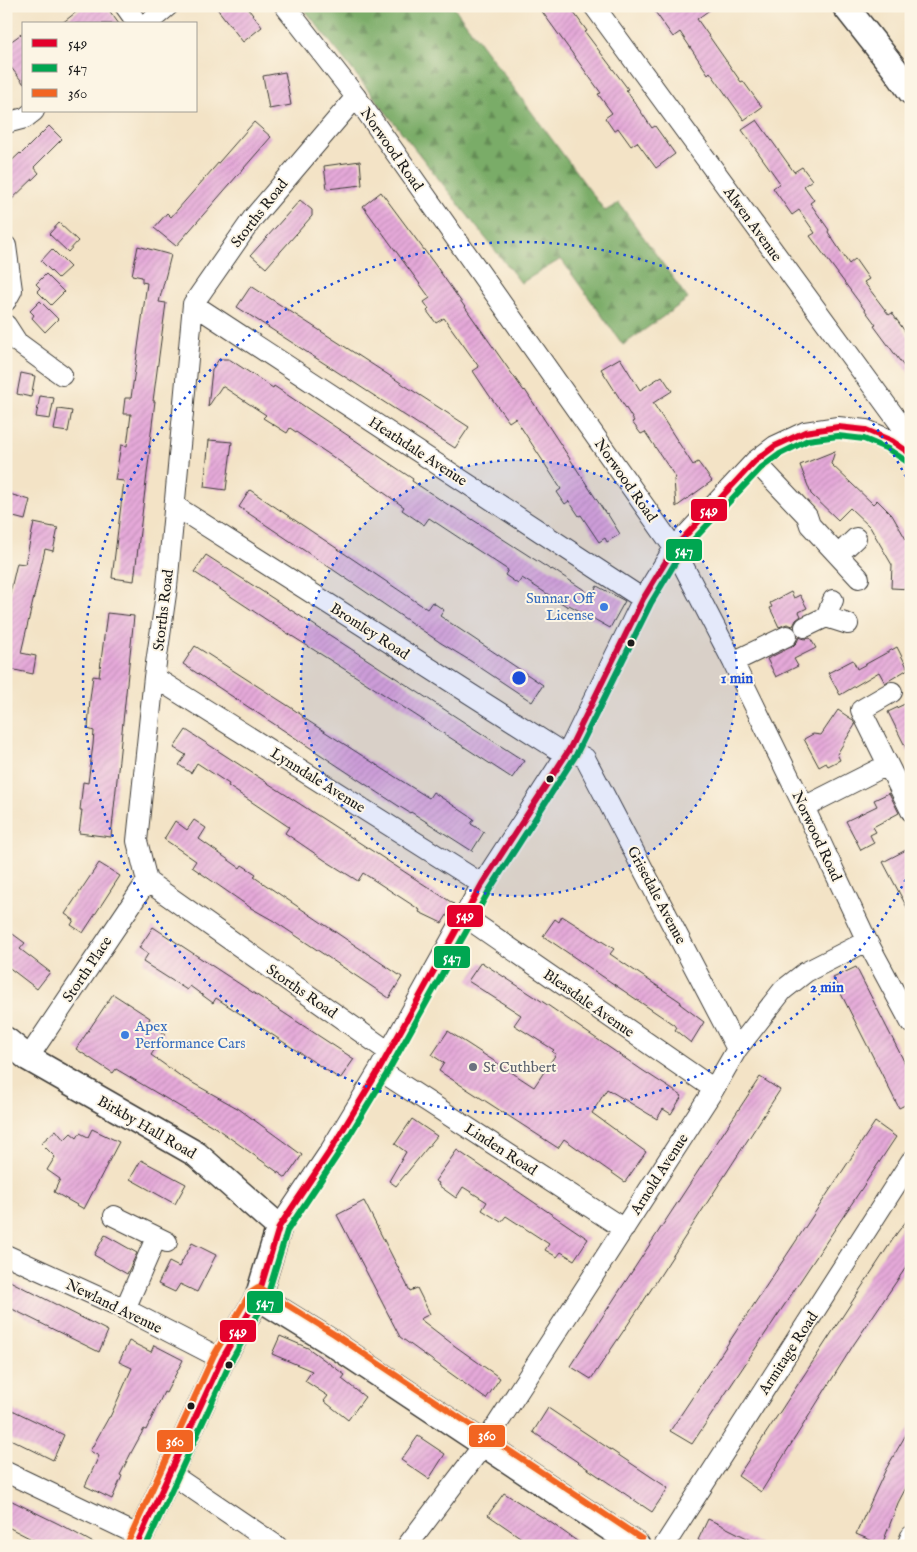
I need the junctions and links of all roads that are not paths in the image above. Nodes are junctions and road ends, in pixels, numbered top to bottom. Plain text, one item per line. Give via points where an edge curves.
1 (124, 6) edge
2 (168, 6) edge
3 (285, 6) edge
4 (594, 6) edge
5 (845, 6) edge
6 (136, 22) edge
7 (149, 22) edge
8 (911, 92) edge
9 (356, 97) junction
10 (33, 112) edge
11 (6, 123) edge
12 (6, 246) edge
13 (6, 301) edge
14 (193, 304) junction
15 (6, 325) edge
16 (62, 376) dead end
17 (911, 442) edge
18 (911, 454) edge
19 (755, 461) junction
20 (175, 506) junction
21 (856, 538) dead end
22 (674, 548) junction
23 (838, 555) junction
24 (859, 578) dead end
25 (643, 599) junction
26 (848, 624) dead end
27 (733, 662) junction
28 (154, 677) junction
29 (892, 692) dead end
30 (568, 753) junction
31 (887, 765) junction
32 (804, 807) junction
33 (911, 811) edge
34 (147, 881) junction
35 (482, 884) junction
36 (464, 916) junction
37 (867, 941) junction
38 (911, 1022) edge
39 (6, 1040) edge
40 (738, 1048) junction
41 (389, 1052) junction
42 (28, 1058) junction
43 (379, 1070) junction
44 (714, 1090) junction
45 (911, 1160) edge
46 (114, 1216) dead end
47 (279, 1227) junction
48 (624, 1229) junction
49 (6, 1255) edge
50 (258, 1297) junction
51 (125, 1310) junction
52 (222, 1358) junction
53 (485, 1443) junction
54 (6, 1472) edge
55 (168, 1472) junction
56 (911, 1536) edge
57 (138, 1541) edge
58 (277, 1546) edge
59 (407, 1546) edge
60 (637, 1546) edge
61 (664, 1546) edge
62 (907, 1546) edge

1 - 6 street
2 - 7 street
3 - 9 street, Norwood Road
4 - 17 street, Alwen Avenue
5 - 8 street
9 - 14 street, Storths Road via 253,218
9 - 22 street, Norwood Road
10 - 11 street
12 - 13 street via 12,290
14 - 20 street, Storths Road
14 - 25 street, Heathdale Avenue
15 - 16 street via 17,342
18 - 19 street via 892,441 866,430 838,427 805,432 775,446
19 - 22 street
19 - 23 street via 807,516 810,525
20 - 28 street, Storths Road
20 - 30 street, Bromley Road
21 - 23 street
22 - 25 street
22 - 27 street, Norwood Road
23 - 24 street
25 - 30 street
26 - 27 street via 830,608 796,632
27 - 32 street, Norwood Road
28 - 34 street, Storths Road via 137,841
28 - 35 street, Lynndale Avenue
29 - 31 street via 861,710
30 - 35 street
30 - 40 street, Grisedale Avenue via 585,758
31 - 32 street
31 - 33 street
32 - 37 street, Norwood Road
34 - 41 street, Storths Road
34 - 42 street, Storth Place
35 - 36 street
36 - 41 street
36 - 44 street, Bleasdale Avenue
37 - 38 street, Norwood Road
37 - 40 street, Arnold Avenue via 806,972 787,987
39 - 42 street, Birkby Hall Road
40 - 44 street, Arnold Avenue
41 - 43 street
42 - 47 street, Birkby Hall Road via 196,1154
43 - 47 street
43 - 48 street, Linden Road
44 - 48 street, Arnold Avenue
45 - 61 street, Armitage Road
46 - 51 street via 161,1240
47 - 50 street
48 - 53 street, Arnold Avenue
49 - 51 street, Newland Avenue
50 - 52 street
50 - 53 street
51 - 52 street, Newland Avenue
52 - 55 street
53 - 59 street, Arnold Avenue
53 - 60 street
54 - 57 street
55 - 57 street
55 - 58 street
56 - 62 street

